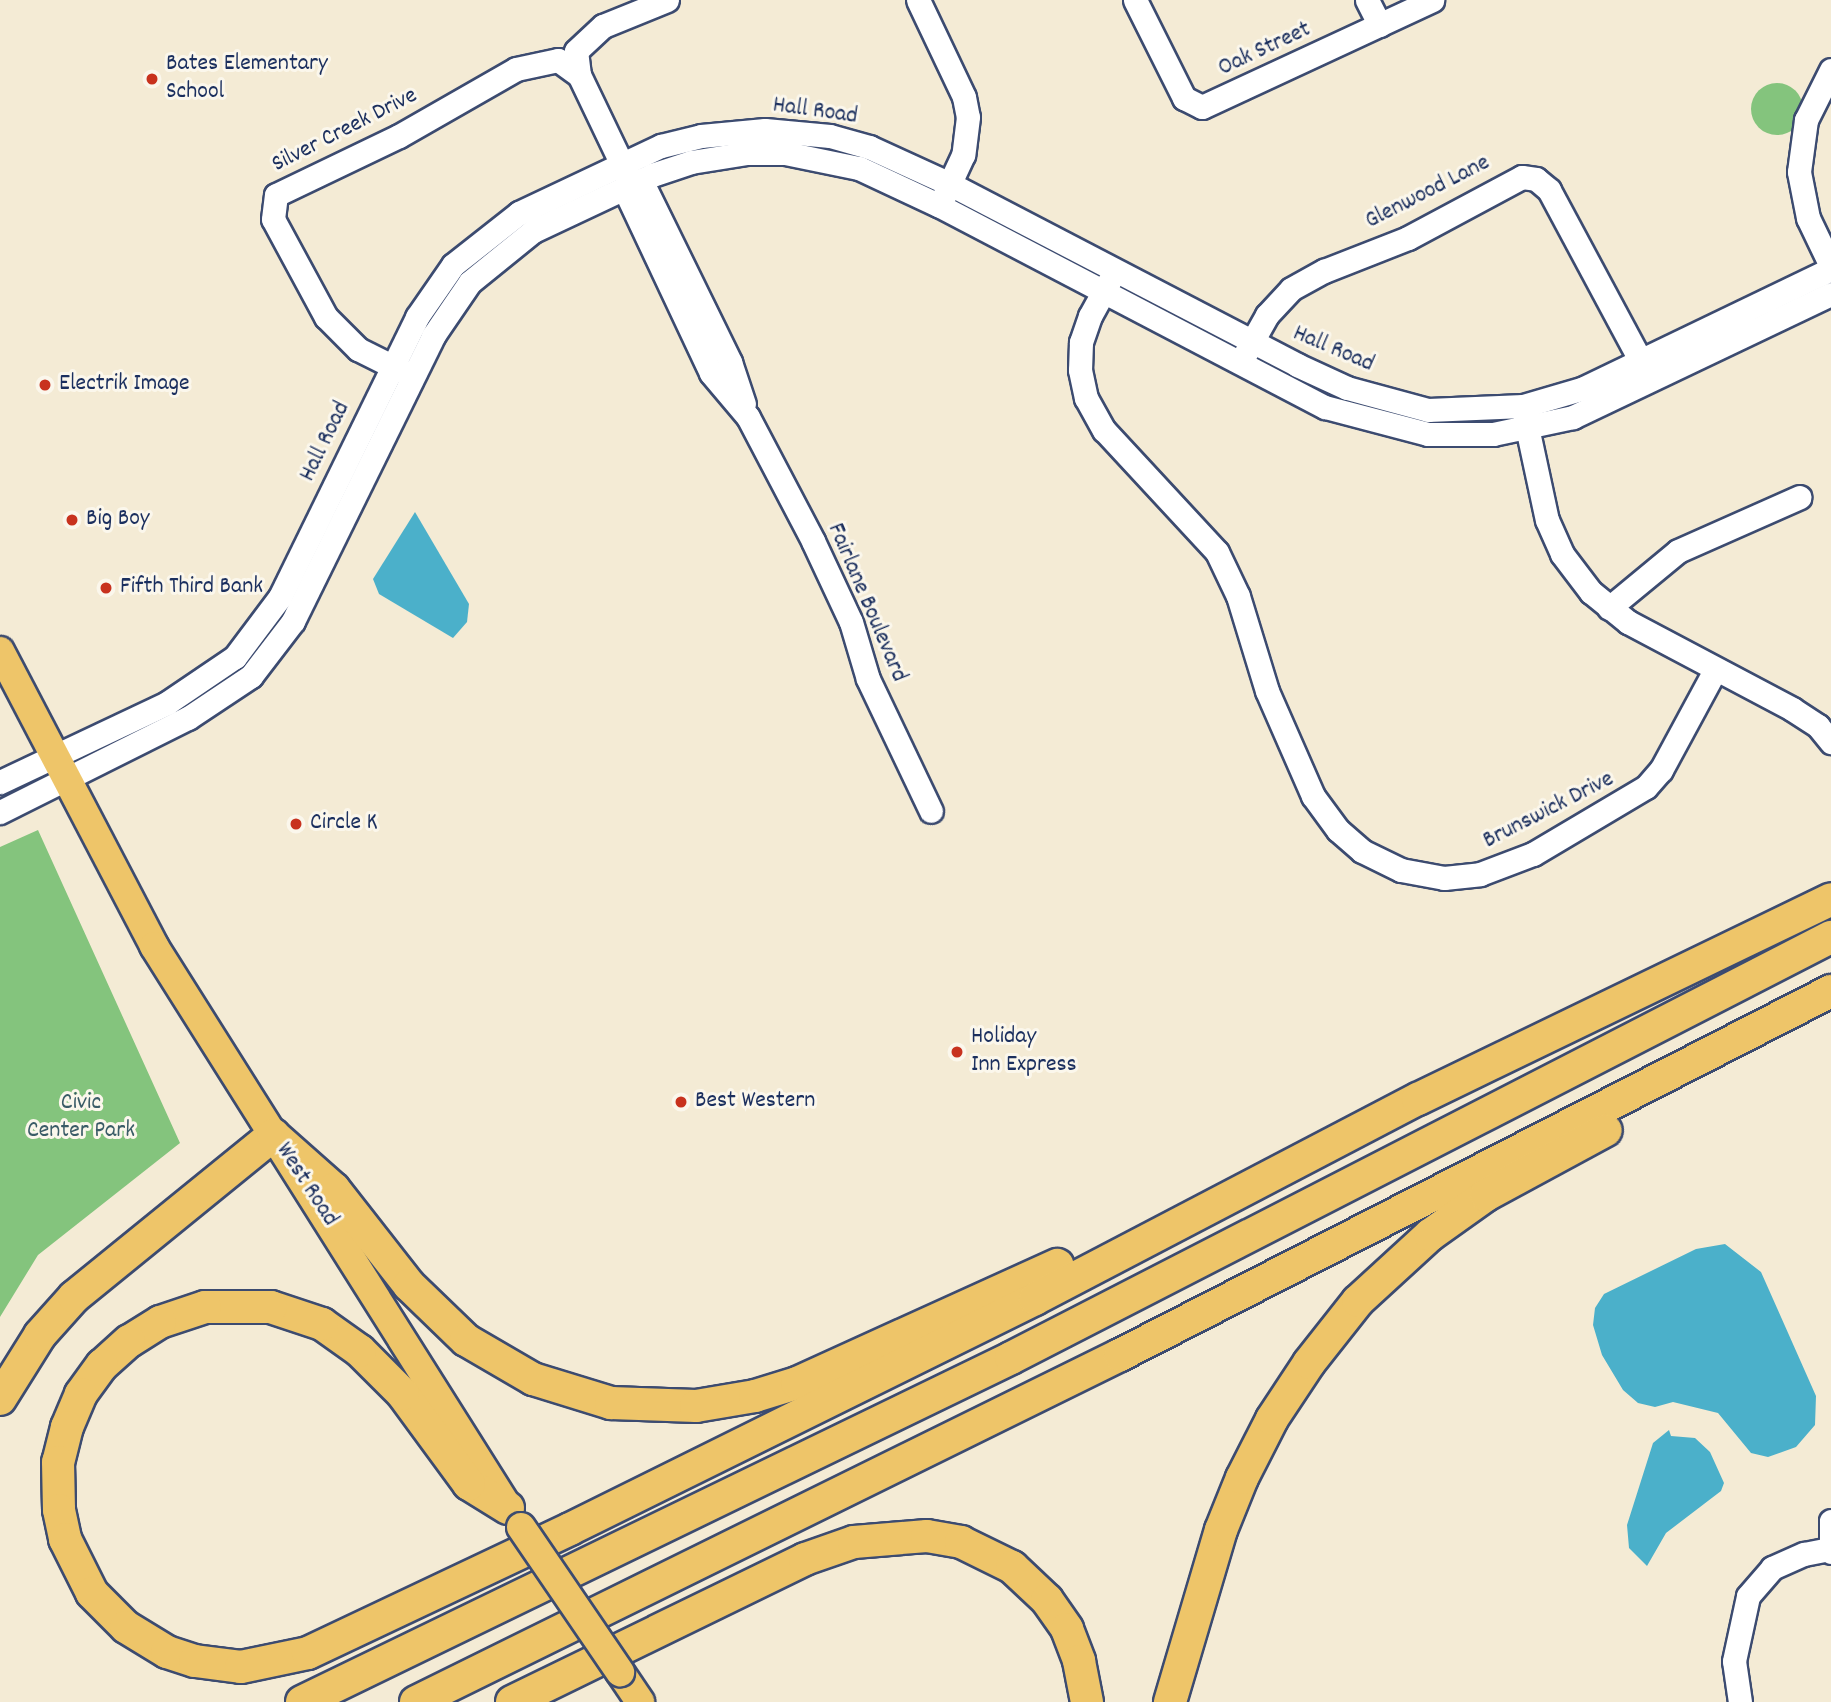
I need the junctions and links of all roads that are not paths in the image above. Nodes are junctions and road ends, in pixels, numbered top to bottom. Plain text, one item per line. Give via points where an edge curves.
1 (667, 0) edge
2 (918, 0) edge
3 (1135, 0) edge
4 (1367, 0) edge
5 (1432, 0) edge
6 (1380, 25) junction
7 (1831, 70) edge
8 (579, 75) junction
9 (621, 163) junction
10 (632, 184) junction
11 (950, 184) junction
12 (940, 206) junction
13 (1831, 268) edge
14 (1114, 270) junction
15 (1104, 292) junction
16 (1831, 294) edge
17 (1251, 342) junction
18 (1640, 360) junction
19 (1240, 363) junction
20 (392, 366) junction
21 (414, 376) junction
22 (1651, 382) junction
23 (1525, 417) junction
24 (1800, 497) dead end
25 (301, 581) junction
26 (1609, 608) junction
27 (0, 652) edge
28 (1715, 670) junction
29 (208, 680) junction
30 (222, 699) junction
31 (1831, 742) edge
32 (59, 769) junction
33 (0, 782) edge
34 (931, 811) dead end
35 (0, 812) edge
36 (1831, 900) edge
37 (1831, 937) edge
38 (1831, 991) edge
39 (1831, 1000) edge
40 (274, 1135) junction
41 (1217, 1200) junction
42 (0, 1399) edge
43 (514, 1518) junction
44 (1831, 1521) edge
45 (1830, 1551) edge
46 (302, 1702) edge
47 (416, 1702) edge
48 (512, 1702) edge
49 (640, 1702) edge
50 (1087, 1702) edge
51 (1170, 1702) edge
52 (1740, 1702) edge

1 - 8 street via 603,26 588,37 576,51
2 - 11 street via 964,97 968,117 963,155
3 - 6 street, Oak Street via 1184,98 1195,106 1209,105
4 - 6 street
5 - 6 street, Oak Street
7 - 13 street, Hall Road via 1806,120 1799,172 1808,218
8 - 9 street
8 - 20 street, Silver Creek Drive via 558,60 516,69 398,136 276,195 273,219 326,317 358,349
9 - 10 street, Fairlane Boulevard
9 - 11 street, Hall Road via 701,136 790,131 869,147
9 - 20 street, Hall Road via 519,213 473,245 431,293
10 - 12 street, Hall Road via 710,157 785,153 859,168
10 - 21 street, Hall Road via 533,232 489,262 449,309
10 - 34 street, Fairlane Boulevard via 711,373 748,417 821,558 851,622 868,679
11 - 12 street
11 - 14 street, Hall Road
12 - 15 street, Hall Road
13 - 18 street, Hall Road
14 - 15 street
14 - 17 street, Hall Road
15 - 19 street, Hall Road
15 - 28 street, Brunswick Drive via 1081,342 1086,398 1104,430 1217,552 1313,796 1338,830 1380,861 1444,878 1501,868 1634,797 1661,770
16 - 22 street, Hall Road
17 - 18 street, Glenwood Lane via 1282,298 1302,282 1408,237 1522,177 1536,179 1549,190
17 - 19 street, Glenwood Lane
17 - 23 street, Hall Road via 1347,388 1386,401 1428,410
18 - 22 street, Glenwood Lane
18 - 23 street, Hall Road
19 - 23 street, Hall Road via 1325,407 1393,428 1460,436
20 - 21 street, Silver Creek Drive
20 - 25 street, Hall Road
21 - 25 street, Hall Road
22 - 23 street, Hall Road via 1594,410
23 - 26 street via 1553,537 1575,574
24 - 26 street via 1678,551
25 - 29 street, Hall Road
25 - 30 street, Hall Road via 277,648
26 - 28 street
27 - 32 main road, West Road
28 - 31 street via 1792,709 1818,726
29 - 30 street
29 - 32 street, Hall Road
30 - 32 street, Hall Road
32 - 33 street, Hall Road
32 - 35 street, Hall Road
32 - 40 main road, West Road via 154,946
36 - 41 highway via 1657,981
37 - 46 highway via 1011,1358
38 - 47 highway via 1120,1355
39 - 51 highway via 1803,1023 1486,1195 1430,1235 1358,1301 1290,1390 1242,1478 1221,1530
40 - 41 highway via 334,1189 410,1285 468,1342 507,1367 560,1390 639,1406 726,1402 797,1383 1084,1253
40 - 42 highway via 74,1297 40,1335
40 - 43 main road, West Road
41 - 43 highway via 1035,1299 570,1529 358,1632 275,1663 241,1667 195,1661 140,1637 112,1615 92,1593 65,1539 58,1462 66,1427 81,1394 129,1340 160,1322 205,1307 261,1306 322,1324 360,1351 403,1394 469,1485
43 - 49 main road, West Road, bridge
44 - 45 street
45 - 52 street via 1804,1554 1772,1568 1748,1596 1734,1661
48 - 50 highway via 805,1559 854,1542 927,1536 961,1542 1012,1567 1047,1600 1075,1650

